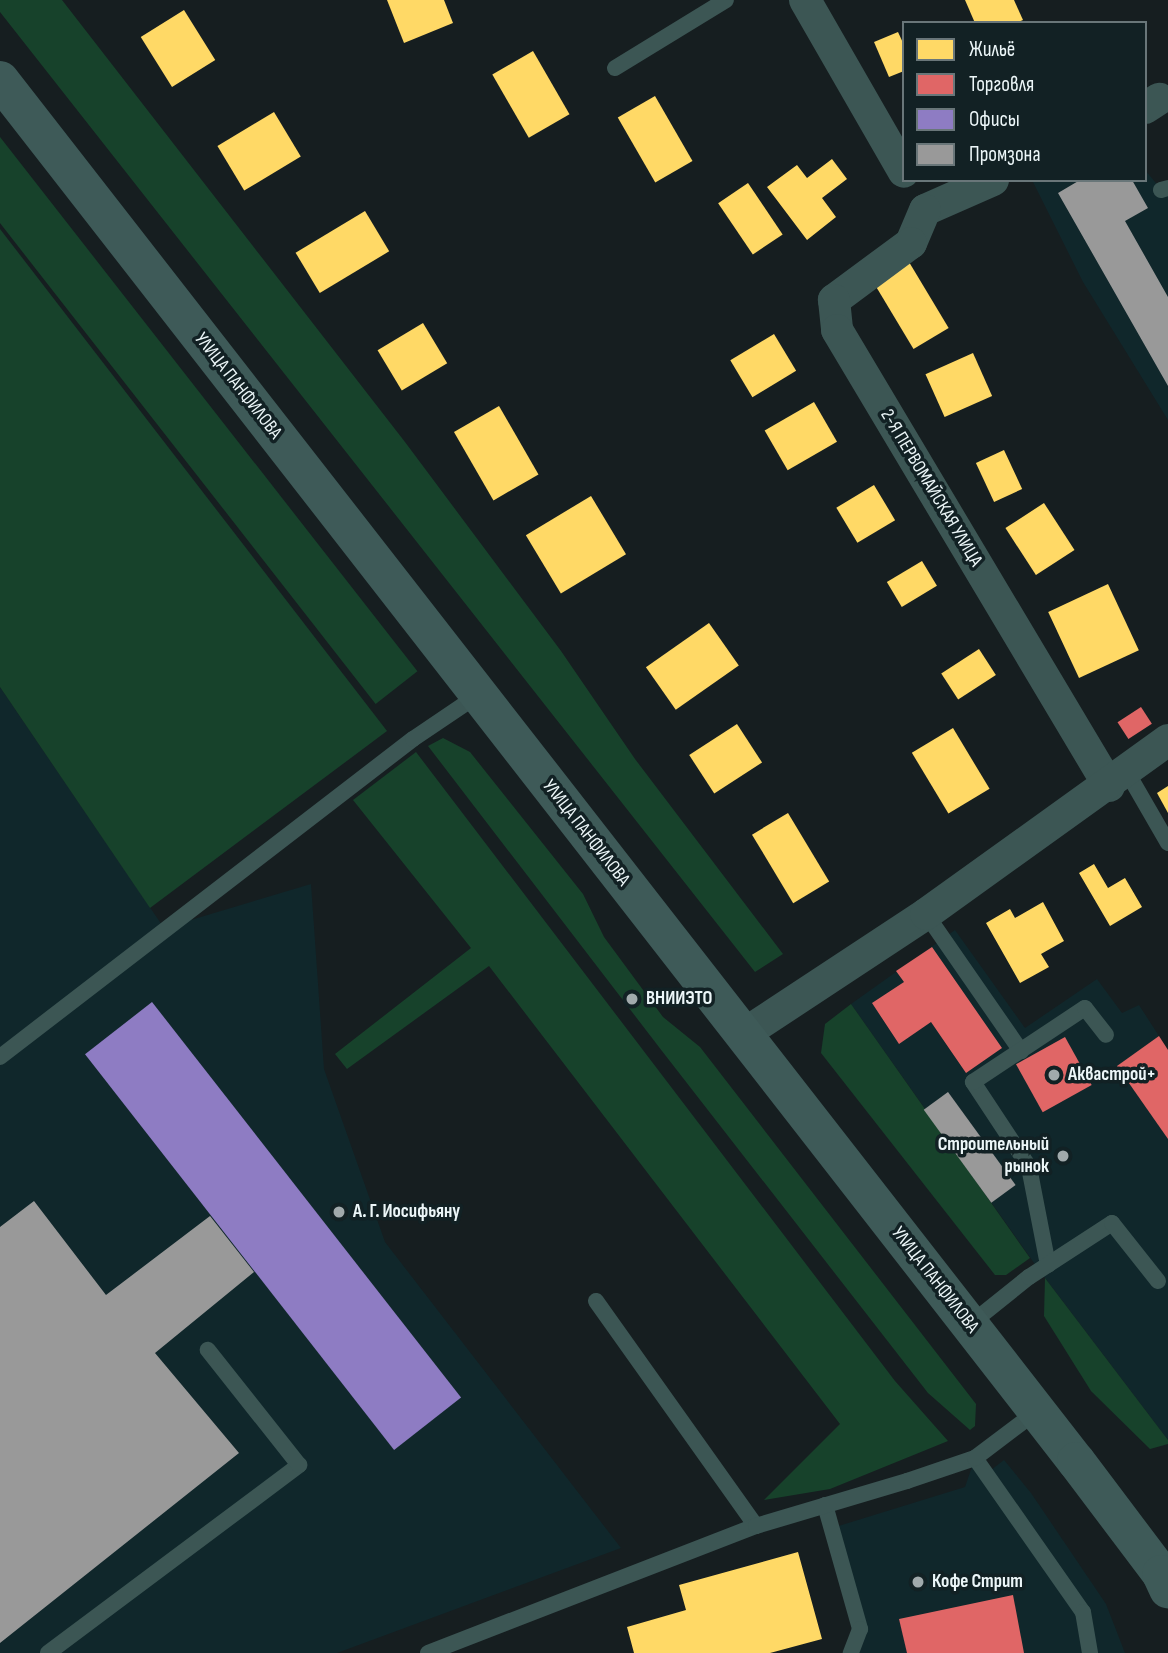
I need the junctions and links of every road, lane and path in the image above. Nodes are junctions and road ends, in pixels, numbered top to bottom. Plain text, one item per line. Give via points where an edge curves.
1 (726, 0) edge
2 (805, 0) edge
3 (615, 68) dead end
4 (0, 80) edge
5 (902, 169) edge
6 (909, 182) edge
7 (988, 182) edge
8 (925, 210) junction
9 (478, 695) junction
10 (1168, 740) edge
11 (1118, 779) junction
12 (1168, 843) edge
13 (926, 914) junction
14 (744, 1034) junction
15 (1106, 1035) dead end
16 (1021, 1051) junction
17 (0, 1057) edge
18 (1048, 1265) junction
19 (1158, 1280) dead end
20 (596, 1301) dead end
21 (969, 1325) junction
22 (208, 1350) dead end
23 (1037, 1412) junction
24 (975, 1458) junction
25 (825, 1505) junction
26 (756, 1526) junction
27 (1166, 1581) edge
28 (48, 1653) edge
29 (428, 1653) edge
30 (851, 1653) edge
31 (1090, 1653) edge

1 - 3 lane
2 - 5 street
4 - 9 main road, УЛИЦА ПАНФИЛОВА
6 - 8 street
7 - 8 street
8 - 11 street, 2-Я ПЕРВОМАЙСКАЯ УЛИЦА via 911,243 834,300 836,330
9 - 14 main road, УЛИЦА ПАНФИЛОВА
9 - 17 lane via 394,754
10 - 11 street
11 - 12 lane
11 - 13 street
13 - 14 street
13 - 16 lane
14 - 21 main road, УЛИЦА ПАНФИЛОВА
15 - 16 lane via 1085,1008
16 - 18 lane via 973,1083 1029,1167
18 - 19 lane via 1112,1223
18 - 21 lane
20 - 26 lane
21 - 23 main road, УЛИЦА ПАНФИЛОВА
22 - 28 lane via 299,1465
23 - 24 lane
23 - 27 main road, УЛИЦА ПАНФИЛОВА
24 - 25 lane
24 - 31 lane via 1083,1612
25 - 26 lane
25 - 30 lane via 860,1629
26 - 29 lane

